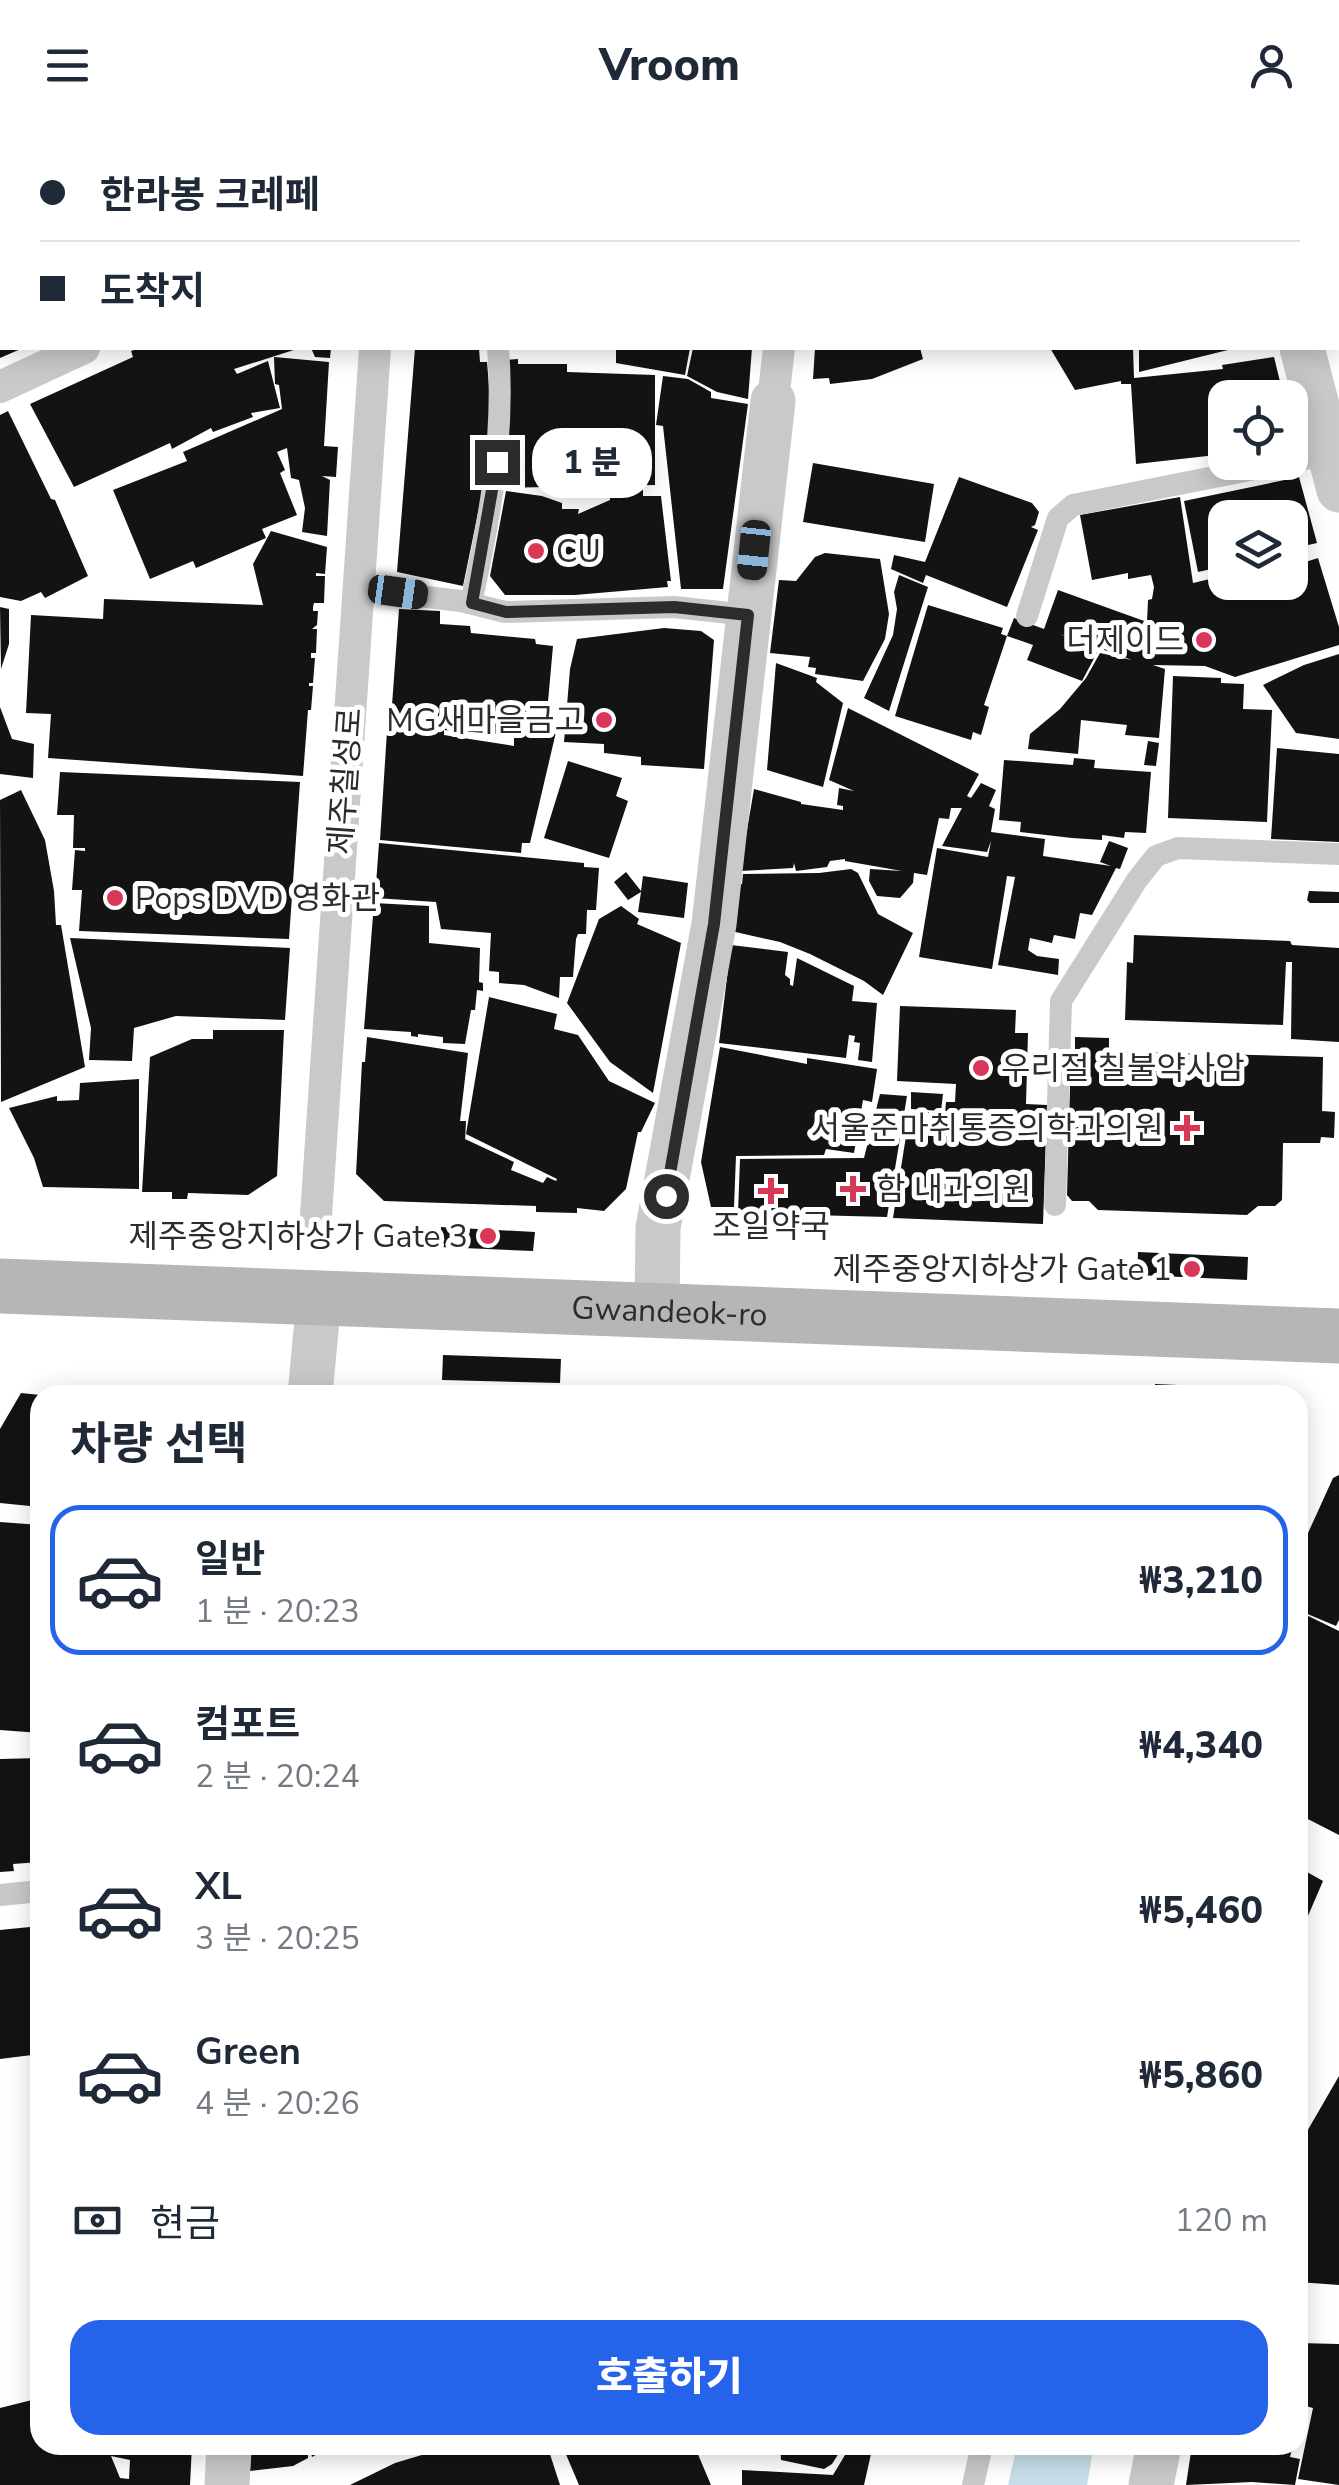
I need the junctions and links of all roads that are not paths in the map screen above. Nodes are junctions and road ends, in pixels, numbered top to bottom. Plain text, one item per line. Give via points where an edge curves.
1 (80, 350) edge
2 (375, 350) edge
3 (498, 350) edge
4 (778, 350) edge
5 (1303, 350) edge
6 (0, 387) edge
7 (772, 402) joint
8 (1334, 472) edge
9 (358, 589) junction
10 (472, 603) junction
11 (748, 615) junction
12 (1027, 616) dead end
13 (1339, 854) edge
14 (1055, 1205) dead end
15 (316, 1215) dead end
16 (10, 1285) edge
17 (320, 1298) junction
18 (657, 1311) junction
19 (1339, 1336) edge
20 (311, 1385) edge
21 (30, 1892) edge
22 (0, 1895) edge
23 (228, 2455) edge
24 (980, 2455) edge
25 (1157, 2455) edge
26 (227, 2485) edge
27 (973, 2485) edge
28 (1152, 2485) edge

1 - 6 street
2 - 9 street, 제주칠성로
3 - 10 lane via 495,485
4 - 7 street
5 - 8 street
7 - 11 street
8 - 12 lane via 1073,504 1058,518
9 - 10 lane
9 - 15 street, 제주칠성로
10 - 11 lane via 506,612 674,607
11 - 18 street via 714,924 658,1228
13 - 14 lane via 1178,848 1156,856 1061,1001
16 - 17 main road, Gwandeok-ro
17 - 18 main road, Gwandeok-ro
17 - 20 street
18 - 19 main road, Gwandeok-ro
21 - 22 lane
23 - 26 street
24 - 27 lane
25 - 28 street

